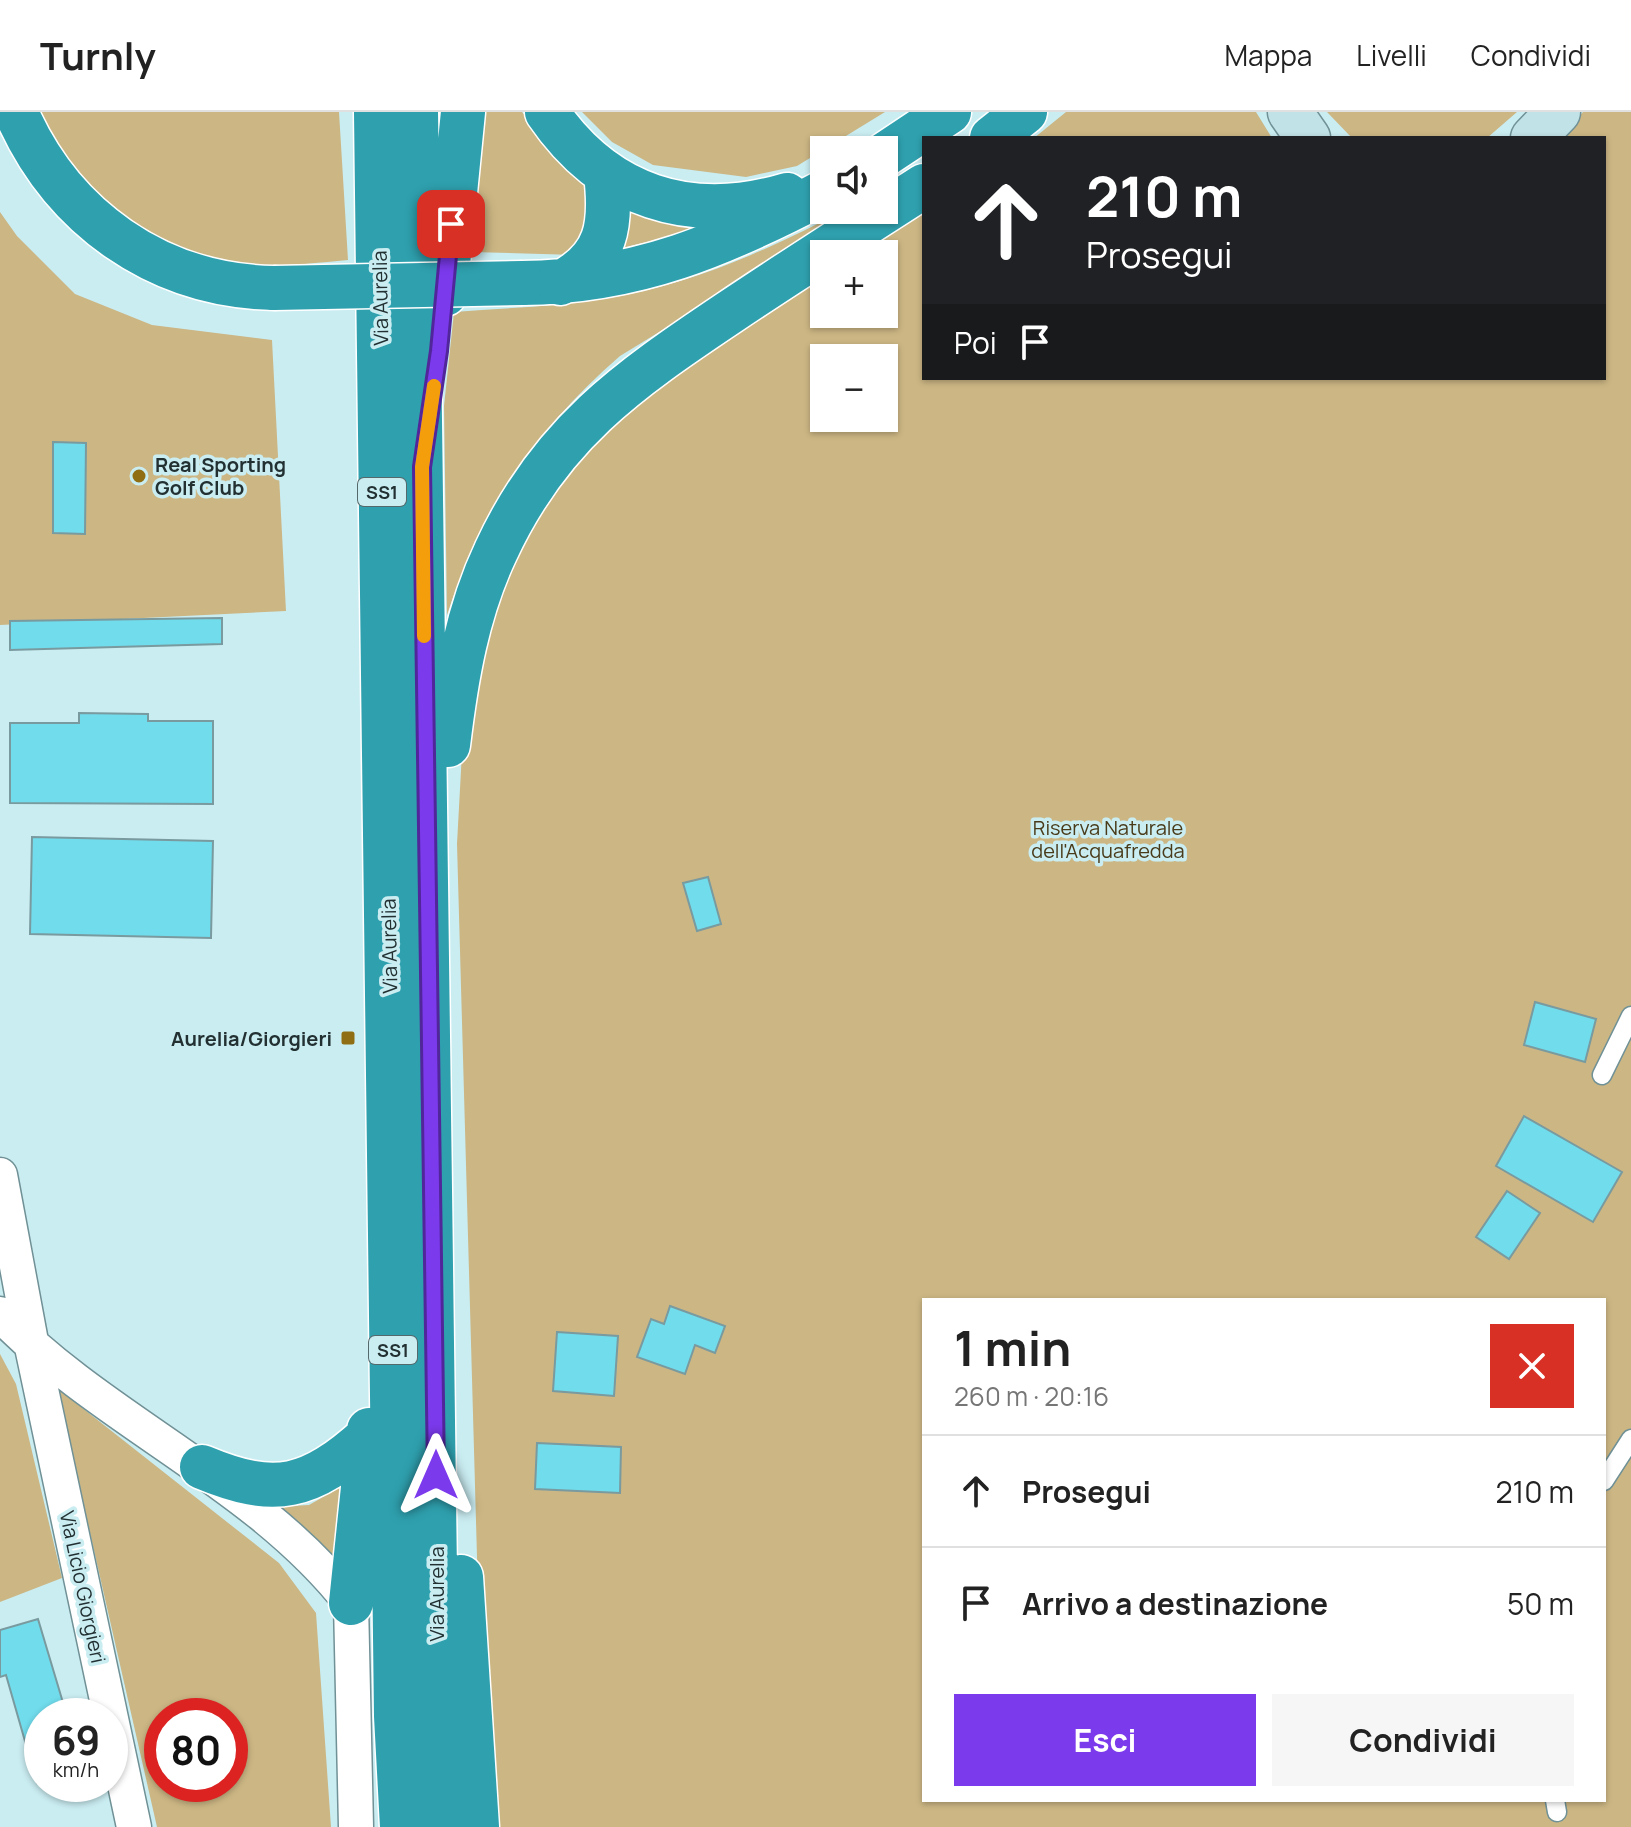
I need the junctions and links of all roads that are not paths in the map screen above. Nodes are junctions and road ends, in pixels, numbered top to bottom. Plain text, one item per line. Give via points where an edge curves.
1 (16, 112) edge
2 (376, 112) edge
3 (416, 112) edge
4 (463, 112) edge
5 (547, 112) edge
6 (949, 112) edge
7 (1025, 112) edge
8 (1290, 112) edge
9 (1540, 112) edge
10 (1558, 112) edge
11 (995, 136) edge
12 (1307, 136) edge
13 (1523, 136) edge
14 (1535, 136) edge
15 (898, 146) edge
16 (606, 174) junction
17 (922, 187) edge
18 (810, 188) edge
19 (810, 199) edge
20 (541, 283) junction
21 (422, 467) junction
22 (388, 873) junction
23 (1631, 1016) edge
24 (430, 1051) junction
25 (1602, 1075) dead end
26 (0, 1175) edge
27 (0, 1314) edge
28 (32, 1347) junction
29 (369, 1436) junction
30 (1631, 1439) edge
31 (436, 1445) junction
32 (202, 1467) junction
33 (1606, 1478) edge
34 (351, 1603) junction
35 (134, 1827) edge
36 (356, 1827) edge
37 (402, 1827) edge
38 (444, 1827) edge
39 (477, 1827) edge

1 - 20 highway, bridge via 61,188 114,238 194,277 274,288
2 - 22 highway, Via Aurelia / SS1
3 - 21 highway, Via Aurelia / SS1
4 - 21 highway
5 - 16 highway
6 - 15 highway
7 - 11 highway
8 - 12 street
9 - 13 street
10 - 14 street
16 - 18 highway via 655,197 707,208
16 - 20 highway via 607,225 598,252 589,266
17 - 24 highway via 636,375 562,444 517,510 470,619 454,699 446,755
19 - 20 highway via 694,254 607,276
21 - 24 highway, Via Aurelia / SS1
22 - 29 highway via 369,1057
22 - 37 highway, Via Aurelia / SS1 via 396,1716
23 - 25 lane
24 - 31 highway, Via Aurelia / SS1
26 - 28 street, Via Licio Giorgieri
27 - 28 street
28 - 32 street
28 - 35 street, Via Licio Giorgieri
29 - 32 highway via 325,1472 294,1485 261,1486
29 - 34 highway
30 - 33 lane
31 - 38 highway, Via Aurelia / SS1 via 436,1652
31 - 39 highway via 464,1605
32 - 34 street via 322,1570
34 - 36 street

